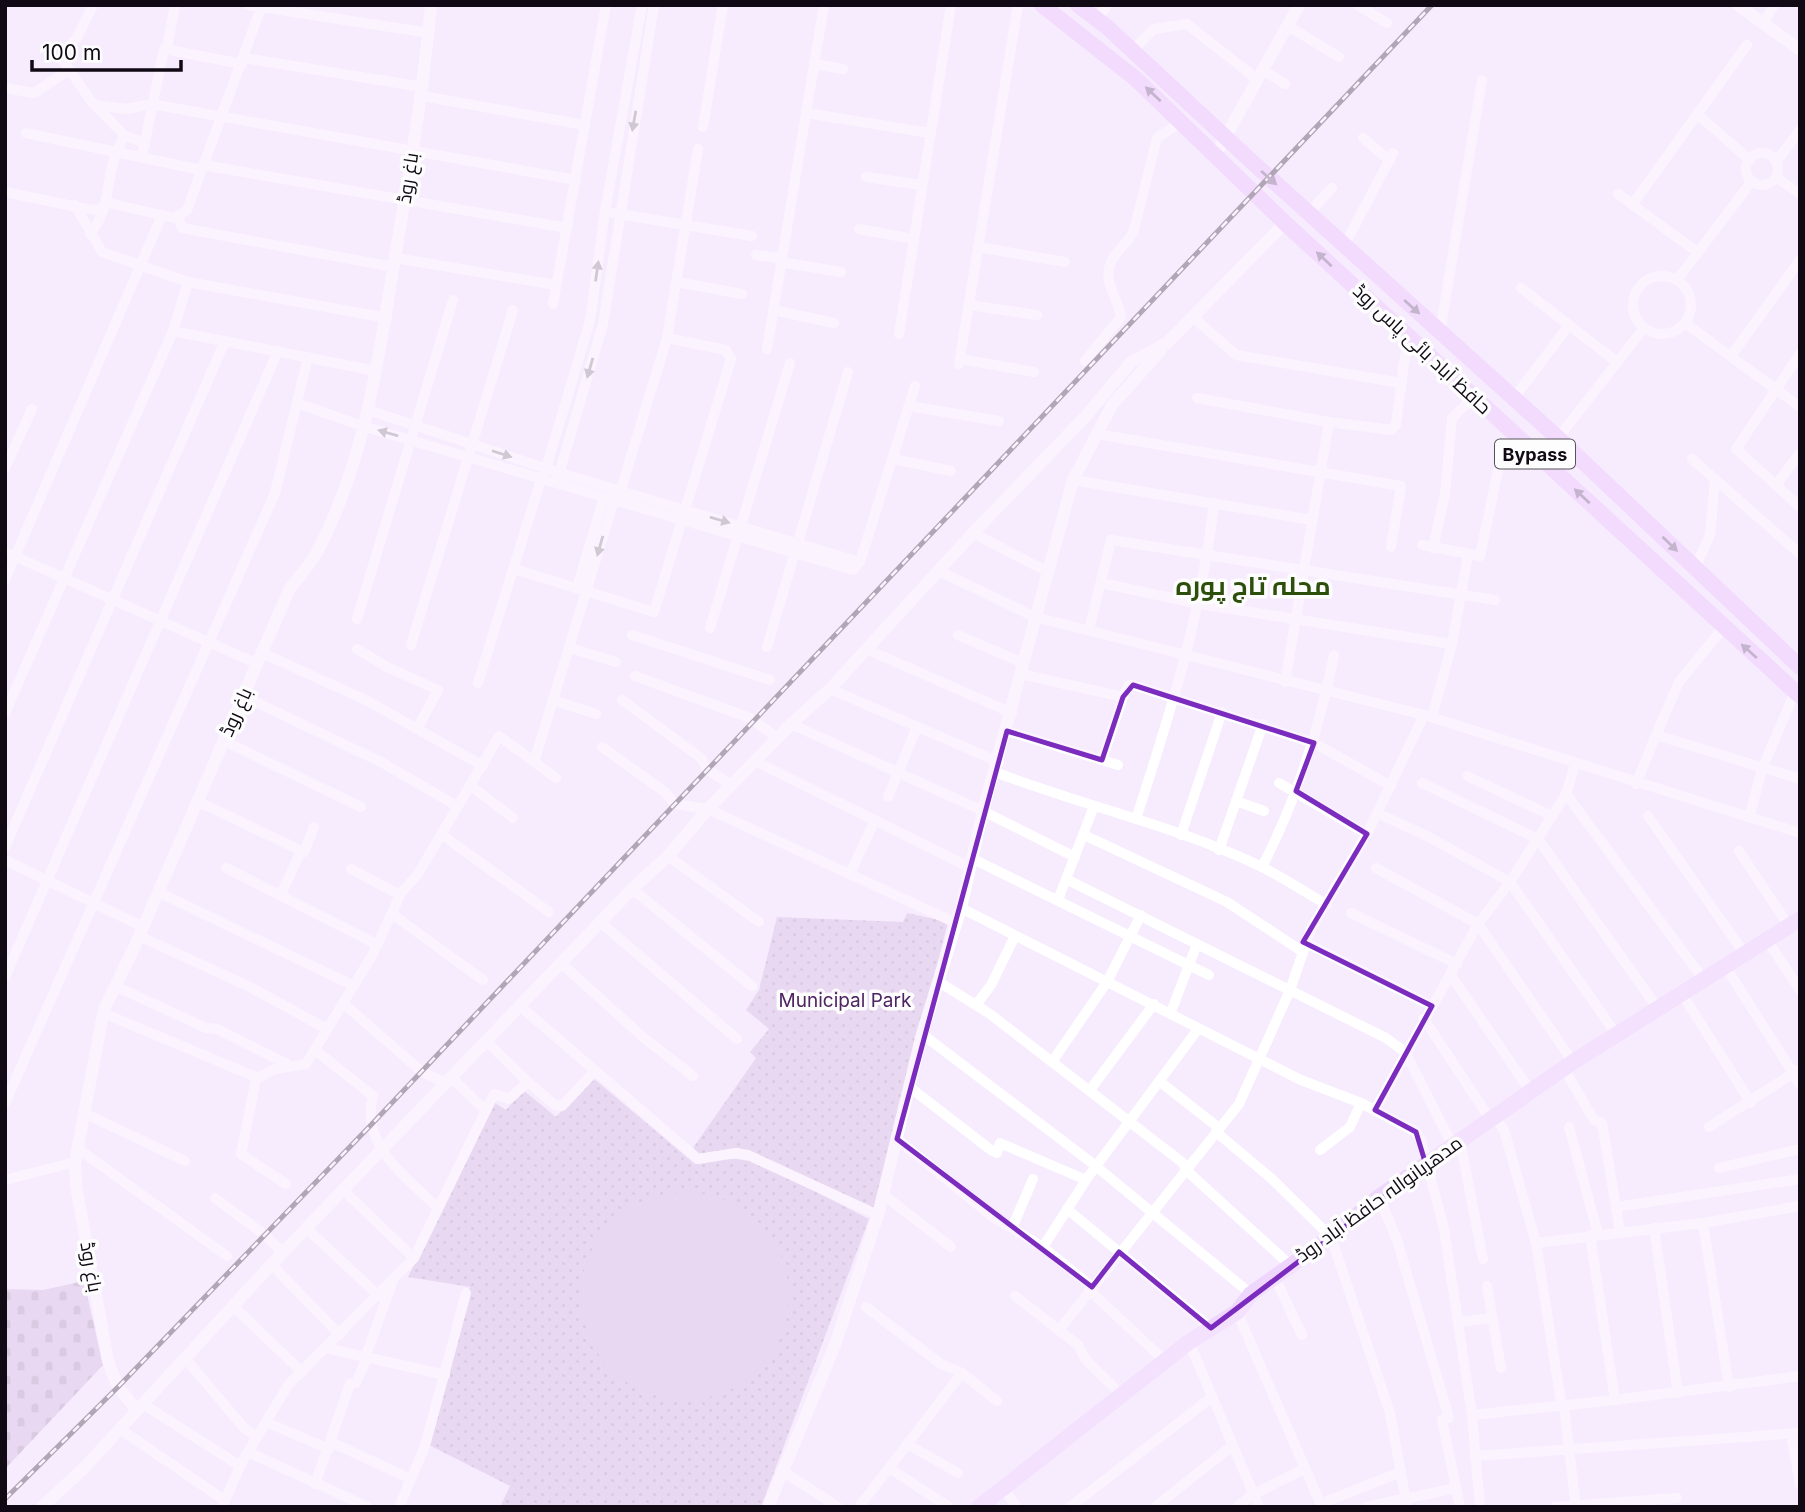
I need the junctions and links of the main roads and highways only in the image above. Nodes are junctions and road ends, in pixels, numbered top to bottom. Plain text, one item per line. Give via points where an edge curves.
1 (1042, 5) edge
2 (1078, 5) edge
3 (1800, 667) edge
4 (1798, 694) edge
5 (1794, 923) edge
6 (979, 1507) edge

4 -> 1 highway, حافظ آباد بائی پاس روڈ / Bypass via 1285,223 1136,79
2 -> 3 highway, حافظ آباد بائی پاس روڈ / Bypass via 1558,438
5 - 6 main road, مدھریانوالہ حافظ آباد روڈ via 1616,1034 1379,1197 1251,1294 1237,1312 1189,1342

